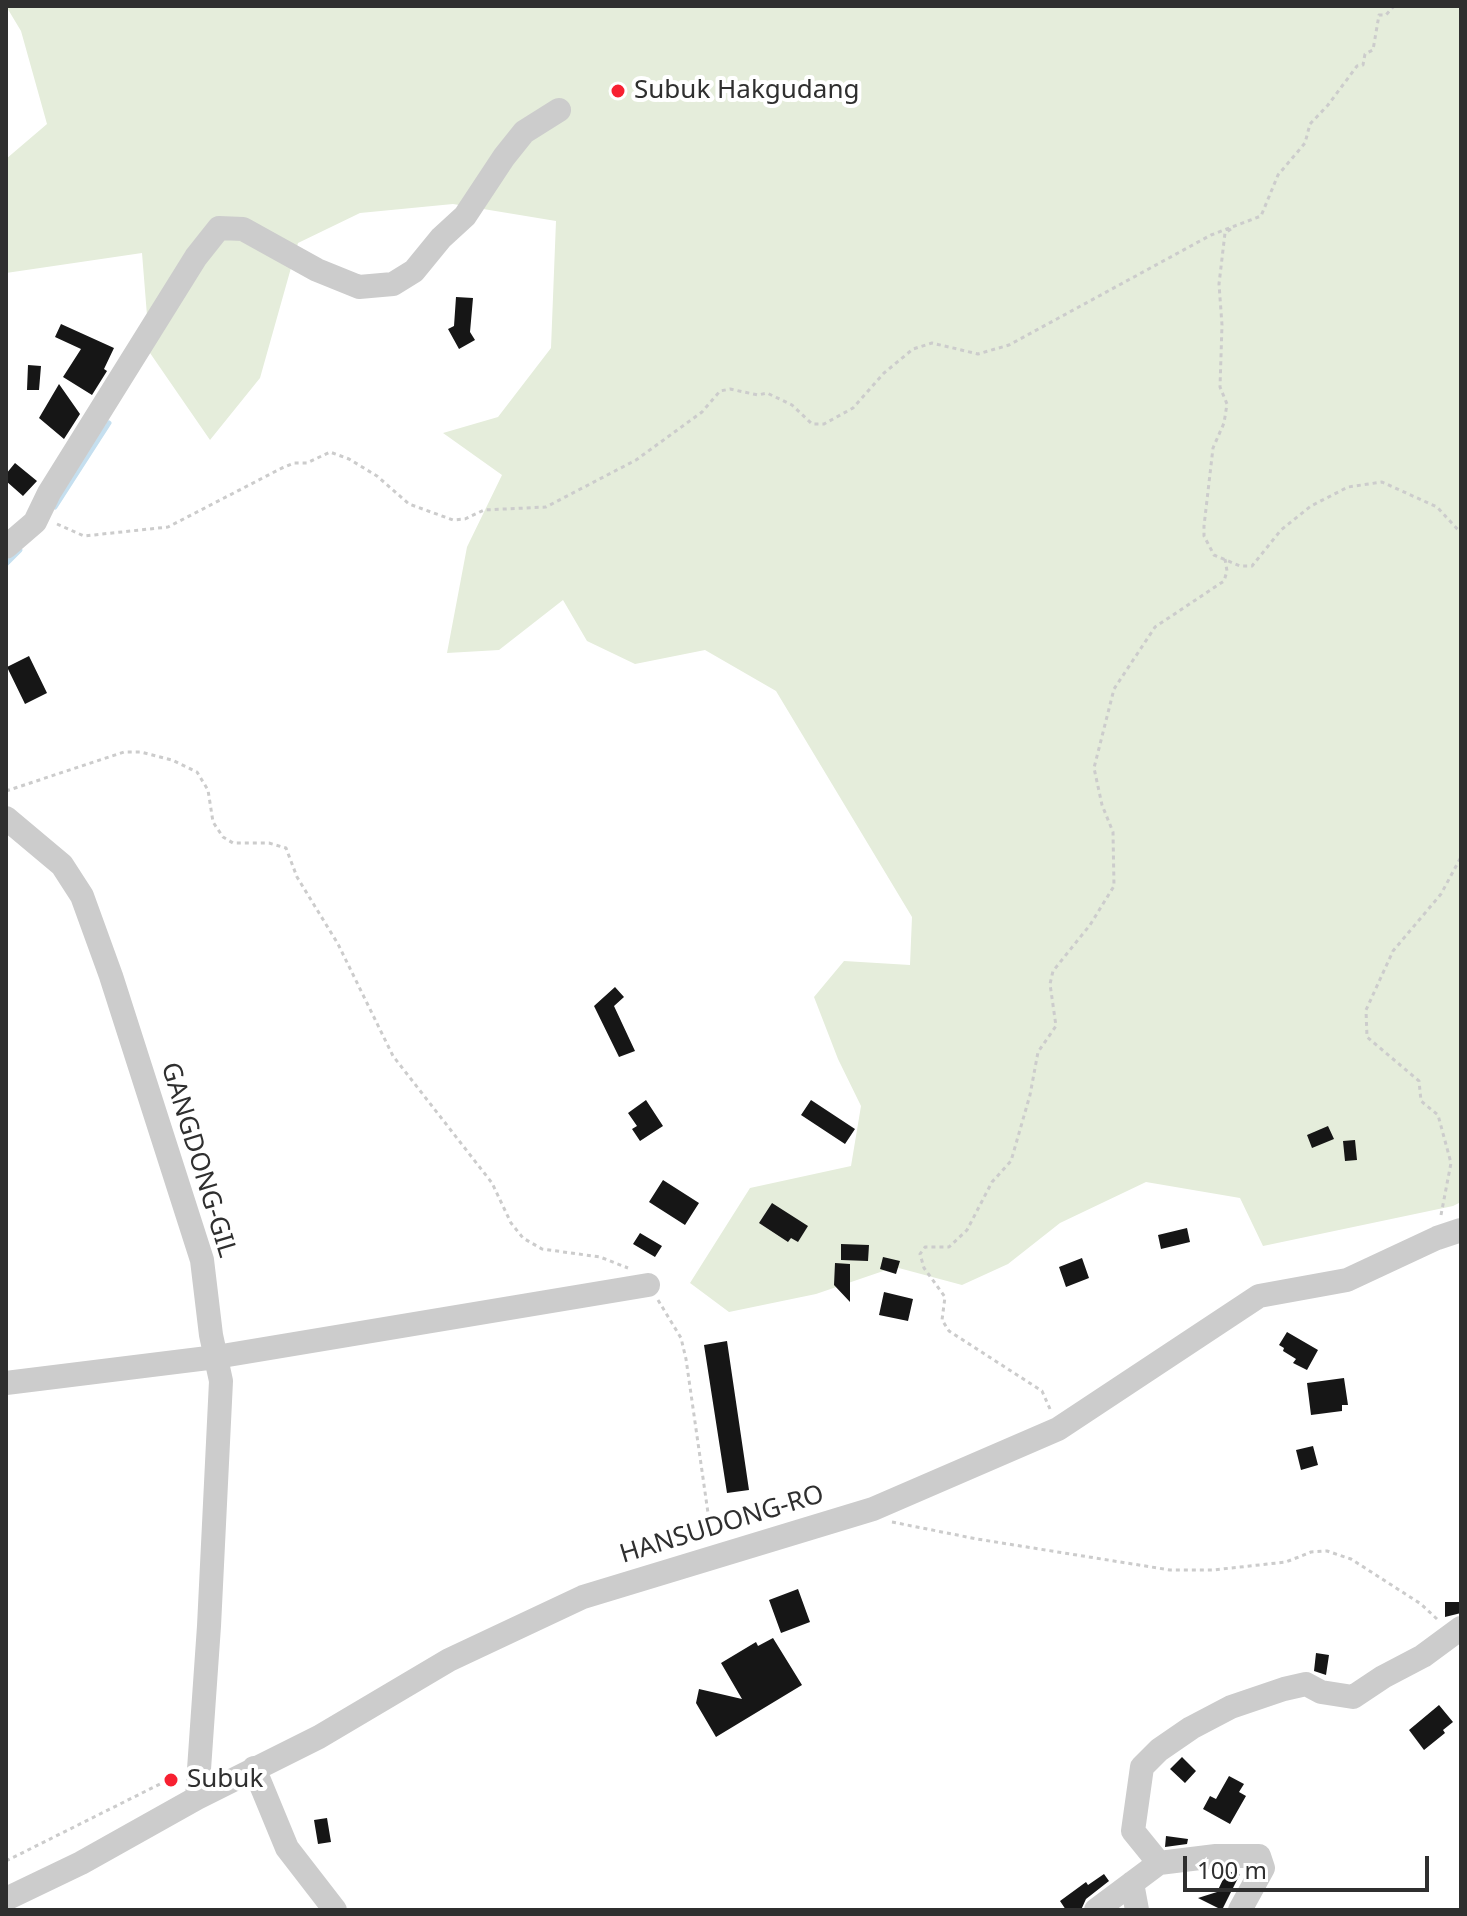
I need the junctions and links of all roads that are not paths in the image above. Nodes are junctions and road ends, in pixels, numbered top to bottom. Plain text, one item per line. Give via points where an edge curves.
1 (559, 110) dead end
2 (6, 547) edge
3 (6, 818) edge
4 (1461, 1230) edge
5 (648, 1285) road end
6 (216, 1357) junction
7 (6, 1383) edge
8 (1456, 1631) edge
9 (254, 1768) junction
10 (197, 1798) junction
11 (1159, 1863) junction
12 (1132, 1883) junction
13 (6, 1899) edge
14 (335, 1910) edge
15 (1096, 1910) edge
16 (1137, 1910) edge
17 (1240, 1910) edge

1 - 2 street via 524,132 465,216 414,271 393,284 359,287 243,229 219,228 196,257 35,522
3 - 6 street, GANGDONG-GIL via 62,865 82,896 202,1260
4 - 9 street, HANSUDONG-RO via 1347,1280 1259,1296 1057,1430 862,1512 583,1597 449,1660 319,1737
5 - 6 street
6 - 7 street
6 - 10 street, GANGDONG-GIL via 221,1381
8 - 11 street via 1353,1697 1306,1684 1284,1689 1231,1707 1159,1750 1142,1767 1133,1831
9 - 10 street, HANSUDONG-RO
9 - 14 street via 287,1848
10 - 13 street, HANSUDONG-RO
11 - 12 street
11 - 17 street via 1259,1856 1263,1868
12 - 15 street
12 - 16 street

